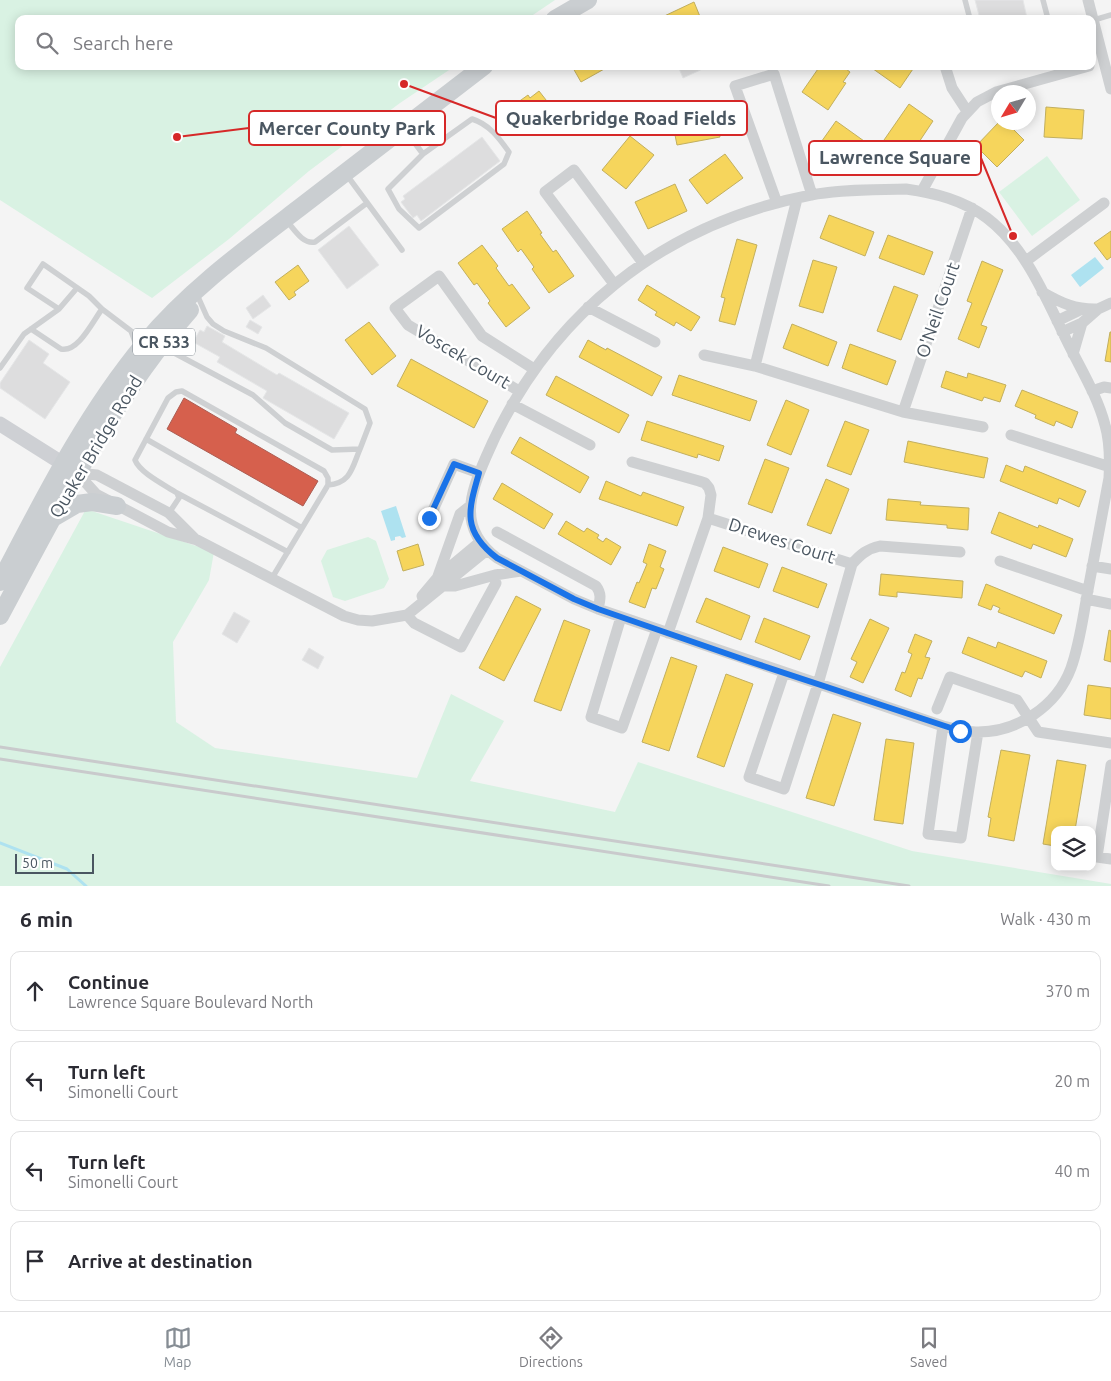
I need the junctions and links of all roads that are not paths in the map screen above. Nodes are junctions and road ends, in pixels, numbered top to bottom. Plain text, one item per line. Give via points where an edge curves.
1 (588, 0) edge
2 (965, 0) edge
3 (1043, 0) edge
4 (1088, 0) edge
5 (562, 15) edge
6 (969, 15) edge
7 (1047, 15) edge
8 (1090, 15) edge
9 (1111, 15) edge
10 (1096, 17) edge
11 (1096, 37) edge
12 (1104, 62) junction
13 (1096, 64) edge
14 (479, 70) edge
15 (947, 70) edge
16 (1076, 70) edge
17 (1111, 89) edge
18 (967, 111) junction
19 (418, 117) junction
20 (404, 128) junction
21 (438, 143) junction
22 (423, 154) junction
23 (344, 173) junction
24 (922, 191) junction
25 (812, 195) junction
26 (797, 199) junction
27 (367, 202) junction
28 (1104, 203) dead end
29 (777, 204) junction
30 (972, 208) junction
31 (278, 223) junction
32 (402, 250) dead end
33 (1026, 261) junction
34 (643, 263) junction
35 (614, 284) junction
36 (77, 288) junction
37 (1042, 292) junction
38 (199, 300) junction
39 (1111, 304) edge
40 (588, 307) junction
41 (102, 308) junction
42 (59, 309) junction
43 (1082, 309) junction
44 (1098, 309) junction
45 (1056, 321) junction
46 (1082, 323) junction
47 (31, 329) junction
48 (1062, 332) junction
49 (655, 342) dead end
50 (161, 346) junction
51 (138, 351) junction
52 (704, 354) dead end
53 (1073, 354) junction
54 (755, 366) junction
55 (0, 368) edge
56 (534, 369) junction
57 (1111, 388) edge
58 (1092, 390) junction
59 (520, 391) junction
60 (512, 404) junction
61 (903, 412) junction
62 (1108, 423) edge
63 (0, 424) edge
64 (983, 427) dead end
65 (1011, 435) dead end
66 (146, 439) junction
67 (590, 445) dead end
68 (360, 449) junction
69 (632, 462) dead end
70 (70, 468) junction
71 (1110, 468) junction
72 (479, 473) junction
73 (328, 485) junction
74 (178, 495) junction
75 (118, 506) junction
76 (470, 506) junction
77 (168, 513) junction
78 (52, 518) junction
79 (429, 518) dead end
80 (708, 518) junction
81 (302, 528) junction
82 (497, 532) dead end
83 (197, 540) junction
84 (483, 546) junction
85 (288, 552) junction
86 (960, 552) dead end
87 (1000, 561) dead end
88 (852, 564) junction
89 (1092, 566) junction
90 (1111, 569) edge
91 (521, 571) junction
92 (272, 578) junction
93 (0, 582) edge
94 (440, 583) junction
95 (496, 583) dead end
96 (1087, 595) junction
97 (1111, 604) edge
98 (598, 609) junction
99 (407, 615) junction
100 (0, 616) edge
101 (621, 617) junction
102 (657, 629) junction
103 (668, 633) junction
104 (784, 673) junction
105 (818, 684) junction
106 (937, 709) dead end
107 (1029, 717) junction
108 (942, 726) junction
109 (978, 732) junction
110 (1111, 743) edge
111 (1111, 764) edge
112 (1111, 859) edge

1 - 5 main road
2 - 6 lane
3 - 7 lane
4 - 8 street
9 - 10 lane
11 - 12 street
12 - 13 street
12 - 17 street
14 - 19 main road, CR 533
15 - 18 street via 952,88
16 - 18 street via 996,92
18 - 24 street
19 - 20 main road, CR 533
19 - 21 lane
20 - 22 lane
20 - 23 main road, CR 533
21 - 22 lane
21 - 22 lane via 472,119 482,122 509,152 504,164 419,228 398,209 388,189
23 - 27 lane
23 - 31 main road, CR 533
24 - 25 street via 866,190
24 - 30 street
25 - 26 street
25 - 29 street via 774,74 735,86
26 - 29 street
26 - 54 street
27 - 31 lane via 310,244
27 - 32 lane
28 - 33 street
29 - 34 street via 716,224
30 - 33 street via 1001,230
30 - 61 street, O'Neil Court
31 - 38 main road, Quaker Bridge Road / CR 533 via 233,263
31 - 51 main road, Quaker Bridge Road / CR 533 via 196,290
33 - 37 street
34 - 35 street
34 - 35 street via 574,170 545,192
35 - 40 street
36 - 41 lane
36 - 42 lane
36 - 42 lane via 43,264 27,288
37 - 43 street
37 - 45 street
38 - 50 main road, Quaker Bridge Road / CR 533
38 - 68 lane via 212,324 266,348 365,409 370,423
39 - 44 street
40 - 49 street
40 - 56 street
41 - 47 lane via 77,344 65,350
41 - 51 lane via 131,331
42 - 47 lane
43 - 44 street
43 - 45 street
44 - 46 street
45 - 48 street
46 - 48 street
46 - 53 street
47 - 55 lane
48 - 53 street
50 - 68 lane via 253,395 285,422 332,450
50 - 70 main road, Quaker Bridge Road / CR 533
51 - 70 main road, Quaker Bridge Road / CR 533 via 102,400
52 - 54 street
53 - 58 street
54 - 61 street
56 - 59 street
56 - 59 street, Voscek Court via 482,336 439,276 395,308 408,325
57 - 58 street
58 - 62 street
59 - 60 street
60 - 67 street
60 - 72 street
61 - 64 street
62 - 71 street
63 - 70 main road
65 - 71 street
66 - 73 lane via 168,398 182,391 324,470
66 - 74 lane via 135,462
66 - 81 lane
68 - 73 lane via 349,476 339,484
69 - 80 street via 705,483 711,494
70 - 75 street via 96,494
70 - 77 street via 97,475
70 - 78 main road, Quaker Bridge Road / CR 533
70 - 93 main road, Quaker Bridge Road / CR 533
71 - 89 street
72 - 76 street
72 - 79 street via 454,464
73 - 81 lane
74 - 77 lane
74 - 85 lane
75 - 78 main road via 92,502 77,504
75 - 83 street via 168,532
76 - 84 street via 474,531
76 - 94 street via 460,514
77 - 83 street
78 - 100 main road, Quaker Bridge Road / CR 533
80 - 88 street, Drewes Court
80 - 103 street, Drewes Court
81 - 85 lane
82 - 98 street via 596,586 601,597
83 - 92 street
84 - 91 street
84 - 94 street
85 - 92 lane
86 - 88 street via 880,546 862,553
87 - 96 street
88 - 105 street, Drewes Court
89 - 90 street
89 - 96 street
91 - 94 street via 455,586
91 - 98 street
92 - 99 street via 351,618 372,621
94 - 99 street
95 - 99 street via 461,647 414,623
96 - 97 street
96 - 107 street via 1071,669 1054,696
98 - 101 street
101 - 102 street
101 - 102 street via 590,717 622,728
102 - 103 street
103 - 104 street
104 - 105 street
104 - 105 street, Drewes Court via 749,777 784,789
105 - 108 street
106 - 107 street via 950,677 1017,700
107 - 109 street via 994,731
107 - 110 street via 1038,732
108 - 109 street
108 - 109 street via 928,834 962,838
111 - 112 street via 1097,857

